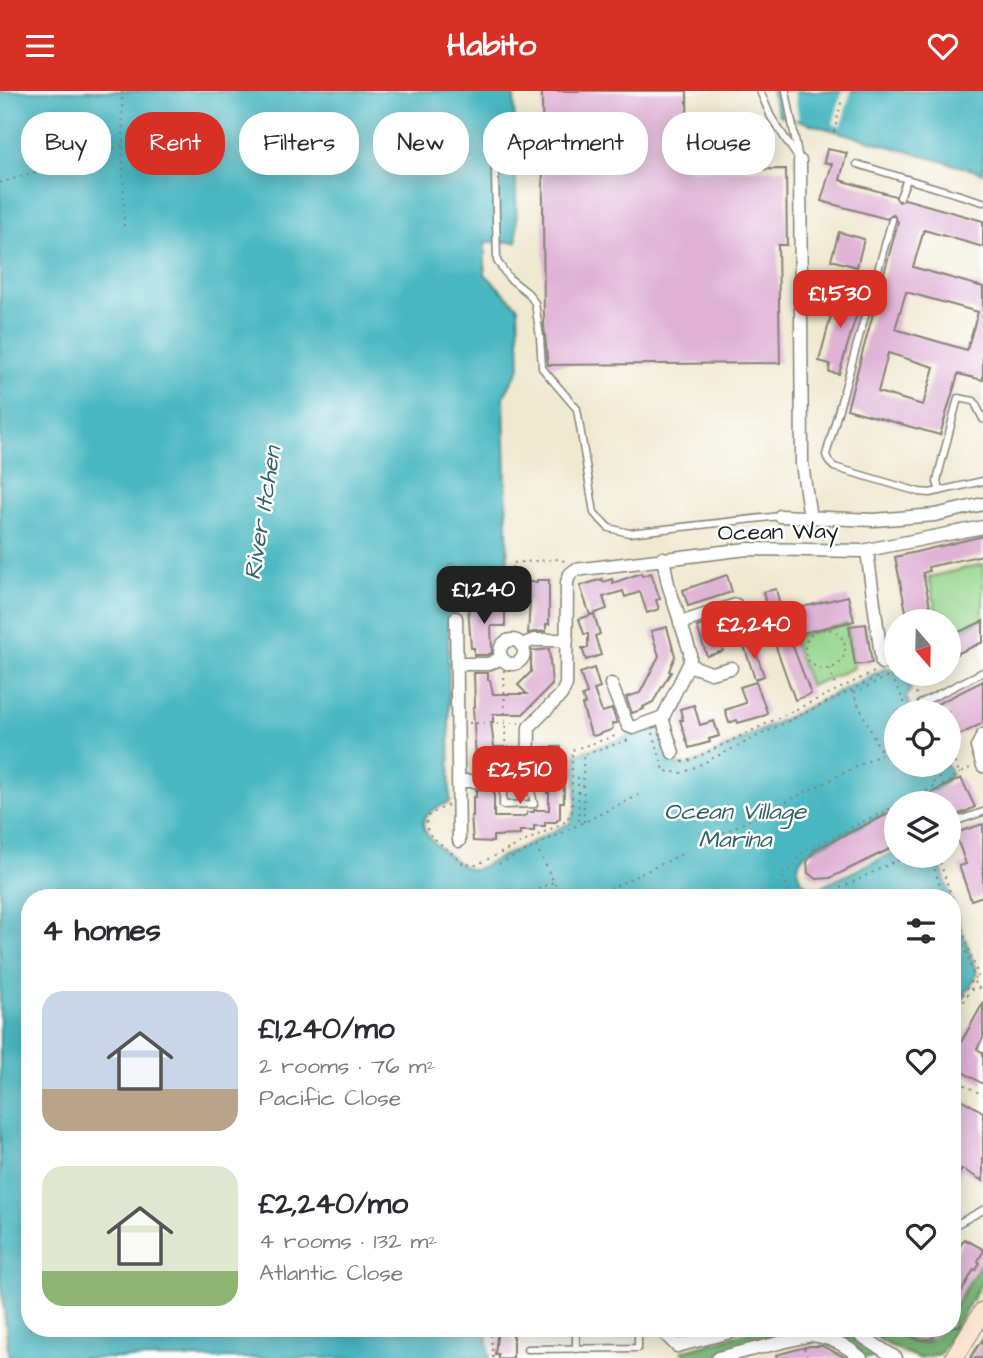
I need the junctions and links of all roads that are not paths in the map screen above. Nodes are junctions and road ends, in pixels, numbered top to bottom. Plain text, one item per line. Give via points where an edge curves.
1 (760, 91) edge
2 (786, 91) edge
3 (800, 160) junction
4 (857, 164) dead end
5 (494, 175) edge
6 (907, 179) junction
7 (900, 197) dead end
8 (983, 202) edge
9 (892, 220) dead end
10 (983, 419) edge
11 (983, 481) edge
12 (940, 491) junction
13 (983, 504) edge
14 (780, 516) joint
15 (810, 518) junction
16 (983, 527) edge
17 (867, 551) junction
18 (663, 558) junction
19 (736, 605) dead end
20 (459, 613) road end
21 (680, 622) junction
22 (567, 640) junction
23 (884, 655) edge
24 (457, 664) junction
25 (689, 665) junction
26 (731, 668) dead end
27 (983, 673) edge
28 (611, 684) dead end
29 (927, 700) edge
30 (662, 718) junction
31 (983, 735) edge
32 (673, 753) road end
33 (982, 764) edge
34 (527, 777) junction
35 (458, 781) junction
36 (505, 781) junction
37 (983, 812) edge
38 (961, 820) edge
39 (458, 841) dead end
40 (983, 1210) edge
41 (961, 1222) edge
42 (983, 1311) edge
43 (576, 1337) edge
44 (638, 1337) edge
45 (718, 1337) edge
46 (803, 1337) edge
47 (827, 1337) edge
48 (863, 1337) edge
49 (527, 1349) dead end
50 (576, 1349) junction
51 (674, 1352) edge
52 (718, 1358) edge
53 (861, 1358) edge
54 (896, 1358) edge
55 (954, 1358) edge

1 - 3 lane via 771,117
2 - 3 lane
3 - 15 street via 802,464
4 - 6 lane
5 - 14 lane via 496,261 535,303 542,368 577,409 594,513 618,532 629,533
6 - 7 lane
6 - 8 lane
9 - 12 lane via 826,455 841,470 919,492
10 - 12 lane via 974,401 958,398 937,482
11 - 12 lane
13 - 15 street via 935,515 874,520
14 - 15 street
16 - 17 street, Ocean Way
17 - 18 street, Ocean Way via 747,549
17 - 23 street
18 - 21 street via 670,611
18 - 22 street, Ocean Way via 572,572 567,582
19 - 21 street
20 - 24 street
21 - 25 street via 691,656
22 - 24 street via 506,642 500,648 503,660
22 - 34 street via 564,689 528,731
24 - 35 street
25 - 26 street via 711,673
25 - 30 street
27 - 29 lane
28 - 30 street via 630,728
30 - 32 street
31 - 33 street via 977,747
34 - 36 street
34 - 36 lane via 534,804 503,804
35 - 36 street
35 - 39 street
37 - 38 lane
40 - 41 lane
42 - 55 street
43 - 50 lane
44 - 50 lane via 638,1348
45 - 51 street
46 - 52 street
47 - 53 street
48 - 54 street
49 - 50 lane

